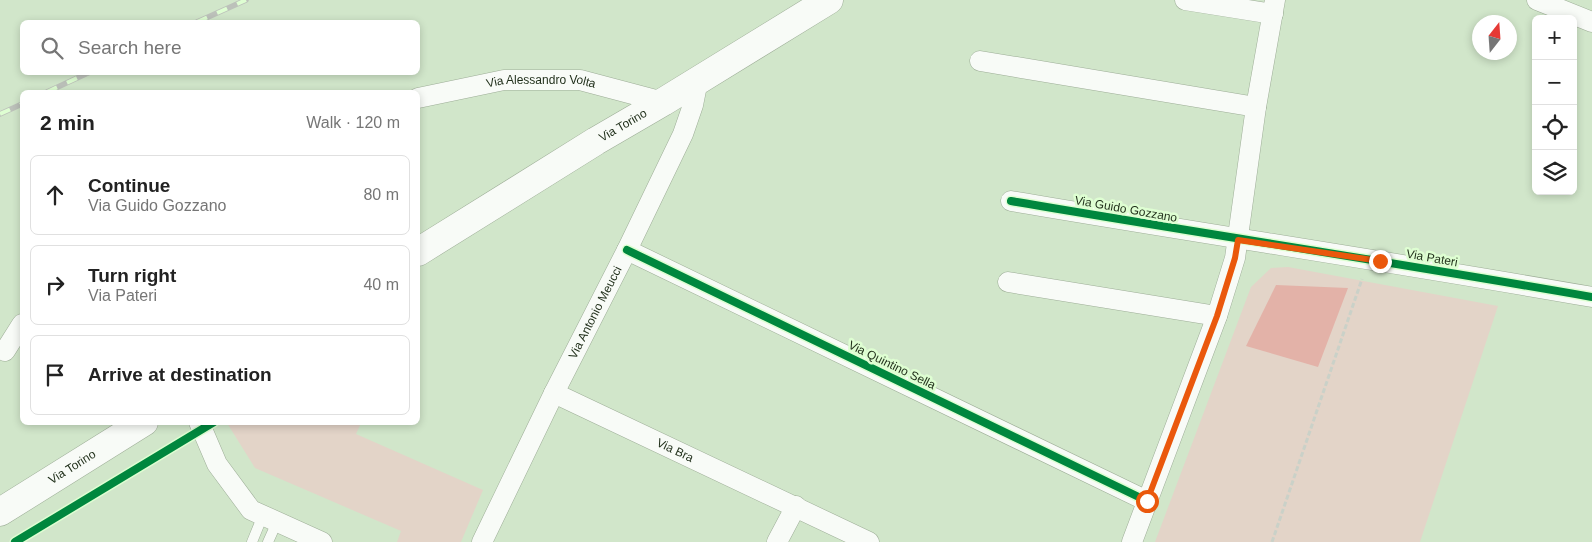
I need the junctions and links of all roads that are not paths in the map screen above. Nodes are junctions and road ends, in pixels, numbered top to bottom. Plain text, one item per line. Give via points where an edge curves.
1 (829, 0) edge
2 (1186, 0) edge
3 (1537, 0) edge
4 (1274, 7) edge
5 (1592, 22) edge
6 (980, 61) dead end
7 (698, 80) junction
8 (420, 98) edge
9 (663, 102) junction
10 (1256, 108) junction
11 (1011, 202) dead end
12 (1238, 240) junction
13 (627, 250) junction
14 (420, 251) edge
15 (1008, 282) dead end
16 (1592, 297) edge
17 (1217, 316) junction
18 (20, 327) edge
19 (5, 351) dead end
20 (554, 393) junction
21 (139, 425) edge
22 (200, 425) edge
23 (1147, 501) junction
24 (796, 506) junction
25 (0, 512) edge
26 (270, 518) junction
27 (252, 542) edge
28 (268, 542) edge
29 (322, 542) edge
30 (482, 542) edge
31 (777, 542) edge
32 (869, 542) edge
33 (1132, 542) edge

1 - 7 main road, Via Torino
2 - 4 street
3 - 5 street
4 - 10 street
6 - 10 street
7 - 9 main road, Via Torino
7 - 13 street, Via Antonio Meucci via 683,134
8 - 9 street, Via Alessandro Volta via 504,80 580,80
9 - 14 main road, Via Torino
10 - 12 street
11 - 12 street, Via Guido Gozzano
12 - 16 street, Via Pateri
12 - 17 street
13 - 20 street, Via Antonio Meucci
13 - 23 street, Via Quintino Sella
15 - 17 street
17 - 23 street
18 - 19 street
20 - 24 street, Via Bra
20 - 30 street, Via Antonio Meucci
21 - 25 main road, Via Torino
22 - 26 street via 216,464 251,510
23 - 33 street
24 - 31 street
24 - 32 street, Via Bra
26 - 27 lane
26 - 28 lane
26 - 29 street

